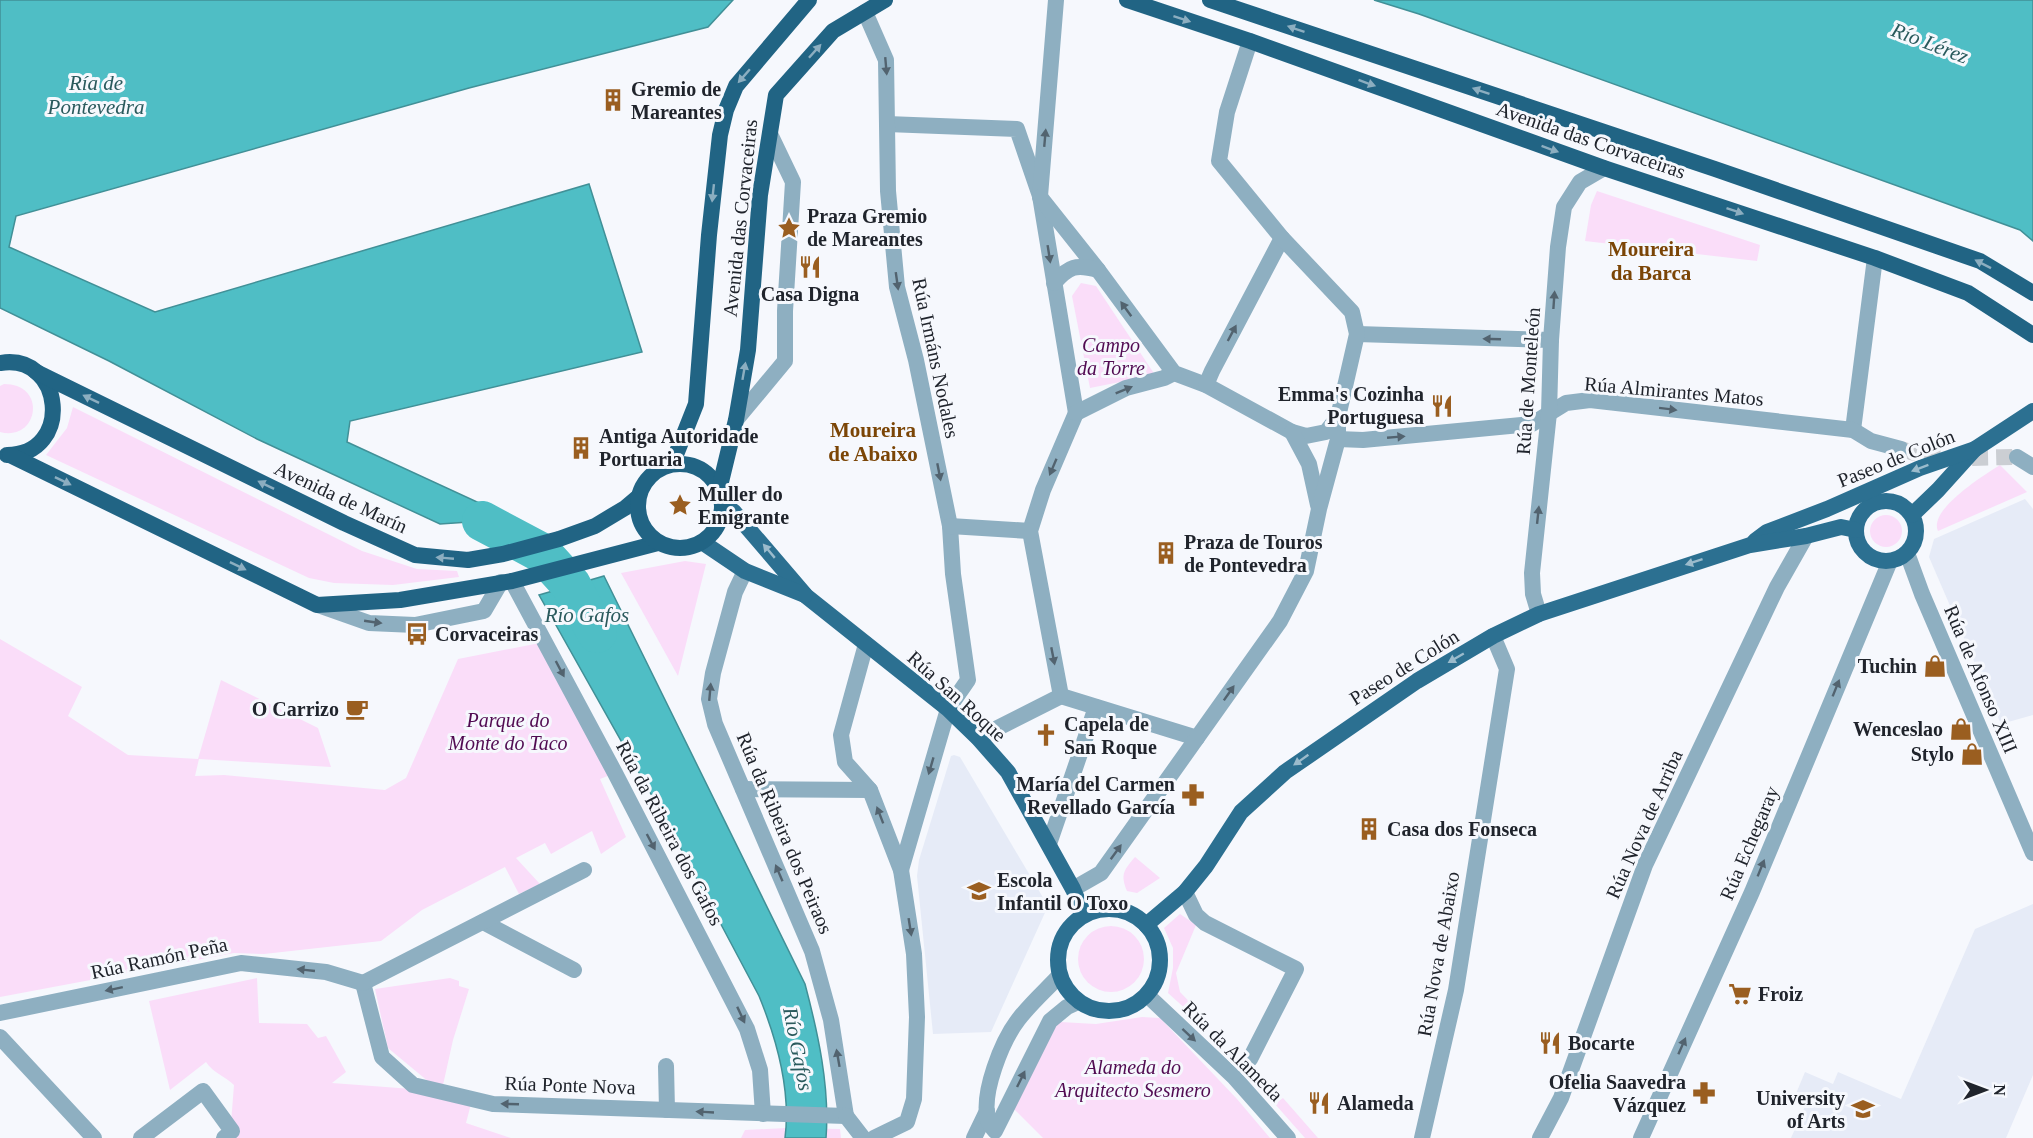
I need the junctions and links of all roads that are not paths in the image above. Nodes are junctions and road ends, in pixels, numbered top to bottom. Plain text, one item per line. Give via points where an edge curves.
1 (809, 0) edge
2 (885, 0) edge
3 (1056, 0) edge
4 (1127, 0) edge
5 (1210, 0) edge
6 (865, 12) junction
7 (1250, 41) junction
8 (887, 124) junction
9 (770, 134) junction
10 (1604, 168) junction
11 (1040, 196) junction
12 (1282, 238) junction
13 (1875, 258) junction
14 (1098, 270) junction
15 (1054, 283) junction
16 (2033, 293) edge
17 (1357, 334) junction
18 (2033, 335) edge
19 (1551, 340) junction
20 (2, 361) edge
21 (36, 372) junction
22 (1174, 373) junction
23 (1206, 385) junction
24 (2033, 411) edge
25 (1549, 413) junction
26 (1076, 414) junction
27 (1338, 417) junction
28 (736, 420) junction
29 (1853, 430) junction
30 (1292, 432) junction
31 (1338, 439) junction
32 (1900, 449) tunnel mouth
33 (1975, 449) junction
34 (5, 455) edge
35 (2017, 457) tunnel mouth
36 (669, 465) junction
37 (2033, 467) edge
38 (721, 496) junction
39 (638, 497) junction
40 (1319, 509) junction
41 (1912, 515) junction
42 (950, 526) junction
43 (1856, 530) junction
44 (1030, 531) junction
45 (1806, 536) junction
46 (702, 542) junction
47 (658, 543) junction
48 (1750, 545) junction
49 (1907, 553) junction
50 (1890, 561) junction
51 (745, 571) junction
52 (513, 580) junction
53 (807, 596) junction
54 (317, 605) junction
55 (1539, 614) junction
56 (1493, 636) junction
57 (866, 644) junction
58 (1060, 696) junction
59 (1096, 707) junction
60 (948, 710) junction
61 (978, 738) junction
62 (1197, 738) junction
63 (743, 789) junction
64 (870, 790) junction
65 (1049, 844) junction
66 (2033, 853) edge
67 (584, 870) dead end
68 (901, 870) junction
69 (1073, 890) junction
70 (1185, 892) junction
71 (1084, 915) junction
72 (483, 922) junction
73 (1146, 925) junction
74 (574, 970) dead end
75 (1059, 976) junction
76 (363, 983) junction
77 (1147, 995) junction
78 (1078, 1002) junction
79 (0, 1013) edge
80 (0, 1037) edge
81 (1250, 1059) dead end
82 (666, 1066) dead end
83 (667, 1110) junction
84 (987, 1111) junction
85 (769, 1115) junction
86 (838, 1116) junction
87 (94, 1138) edge
88 (141, 1138) edge
89 (224, 1138) edge
90 (862, 1138) edge
91 (874, 1138) edge
92 (974, 1138) edge
93 (1287, 1138) edge
94 (1422, 1138) edge
95 (1540, 1138) edge
96 (1641, 1138) edge

1 -> 36 highway, Avenida das Corvaceiras via 736,86 726,110 709,235 696,404
2 - 6 highway, Avenida das Corvaceiras
11 -> 3 street
4 -> 7 highway, Avenida das Corvaceiras
16 -> 5 highway, Avenida das Corvaceiras via 1980,261
6 -> 8 street, Rúa Irmáns Nodales via 886,60
9 -> 6 highway, Avenida das Corvaceiras via 776,95 833,31
7 -> 10 highway, Avenida das Corvaceiras
7 - 12 street via 1227,112 1219,161
8 - 11 street via 1017,129
8 -> 42 street, Rúa Irmáns Nodales via 888,191 897,287
28 -> 9 highway, Avenida das Corvaceiras via 748,350 760,195
9 - 28 street via 794,182 785,361
10 -> 13 highway, Avenida das Corvaceiras
19 -> 10 street, Rúa de Monteleón via 1564,207 1580,182
11 - 14 street
11 -> 15 street
12 - 17 street via 1352,312
23 -> 12 street
13 - 18 highway, Avenida das Corvaceiras via 1968,293
13 - 29 street
14 - 15 street via 1080,266 1064,271
22 -> 14 street
15 - 26 street
19 -> 17 street
17 - 27 street
19 - 25 street, Rúa de Monteleón
20 - 21 highway, Avenida de Marín
21 - 34 highway via 52,397 51,424 35,446 23,453
39 -> 21 highway, Avenida de Marín via 595,526 503,554 468,560 415,555
22 - 23 street
26 -> 22 street via 1126,388
23 - 30 street
24 - 33 main road
25 -> 29 street, Rúa Almirantes Matos via 1566,403 1590,400
31 -> 25 street, Rúa Almirantes Matos via 1532,424
55 -> 25 street, Rúa de Monteleón via 1532,573
26 -> 44 street
27 - 30 street via 1326,432 1306,436
27 - 31 street
28 - 38 highway, Avenida das Corvaceiras
29 - 32 street, Rúa Almirantes Matos via 1871,441
30 - 40 street via 1309,464
31 - 40 street
33 - 41 main road, Paseo de Colón
33 -> 48 main road, Paseo de Colón via 1767,532
34 -> 54 highway
35 - 37 street
36 - 38 highway via 693,465 704,471
36 - 39 highway via 649,476
38 - 46 highway via 718,525
53 -> 38 main road, Rúa San Roque
39 - 47 highway via 641,523
62 -> 40 street via 1280,621 1306,571
41 - 43 main road via 1891,501 1878,502 1859,517
41 - 49 main road via 1916,534
42 - 44 street
42 - 60 street, Rúa Irmáns Nodales via 968,680
43 - 45 main road, Paseo de Colón via 1841,527
43 - 50 main road via 1866,553
44 -> 58 street
45 - 48 main road, Paseo de Colón
45 - 95 street, Rúa Nova de Arriba via 1777,586 1645,866 1561,1098
46 - 47 highway via 680,549
46 - 51 main road, Rúa San Roque
47 - 52 highway
48 -> 55 main road, Paseo de Colón
49 - 50 main road
49 - 66 street, Rúa de Afonso XIII
96 -> 50 street, Rúa Echegaray via 1752,892
51 - 53 main road, Rúa San Roque
63 -> 51 street, Rúa da Ribeira dos Peiraos via 715,724 709,699 723,634
52 - 54 highway via 400,600
54 -> 52 street via 369,623 416,625 484,611
52 -> 85 street, Rúa da Ribeira dos Gafos via 747,1029
53 - 57 main road, Rúa San Roque
55 - 56 main road, Paseo de Colón
56 -> 70 main road, Paseo de Colón via 1417,681 1284,772 1241,812
56 - 94 street, Rúa Nova de Abaixo via 1507,669 1456,990
57 - 60 main road, Rúa San Roque
57 - 64 street via 841,735 845,762
58 - 59 street
58 - 61 street
59 - 62 street
59 - 65 street
60 - 61 main road, Rúa San Roque
60 -> 68 street, Rúa Irmáns Nodales
61 - 65 main road, Rúa San Roque via 1008,772
69 -> 62 street via 1101,873
63 - 64 street
86 -> 63 street, Rúa da Ribeira dos Peiraos via 831,1020 812,951
68 -> 64 street
65 - 69 main road, Rúa San Roque
67 - 72 street
68 -> 91 street via 915,969 914,1100 907,1122
69 - 71 main road, Rúa San Roque
70 - 73 main road, Paseo de Colón
70 - 81 street via 1204,923 1296,969
71 - 73 main road via 1097,910 1124,911
71 - 75 main road via 1061,941
72 - 74 street
72 - 76 street
73 - 77 main road via 1156,941 1160,960 1159,973
75 - 78 main road
75 - 84 street via 1008,1034 989,1088
76 -> 79 street, Rúa Ramón Peña via 326,972 241,963
83 -> 76 street, Rúa Ponte Nova via 492,1104 413,1084 382,1057
77 - 78 main road via 1113,1012 1101,1012
77 -> 93 street, Rúa da Alameda via 1234,1077
84 -> 78 street via 988,1123 995,1131 1050,1022
80 - 87 street
82 - 83 street
85 -> 83 street, Rúa Ponte Nova
84 - 92 street
85 - 86 street, Rúa Ponte Nova
86 - 90 street
88 - 89 street via 203,1091 232,1131

